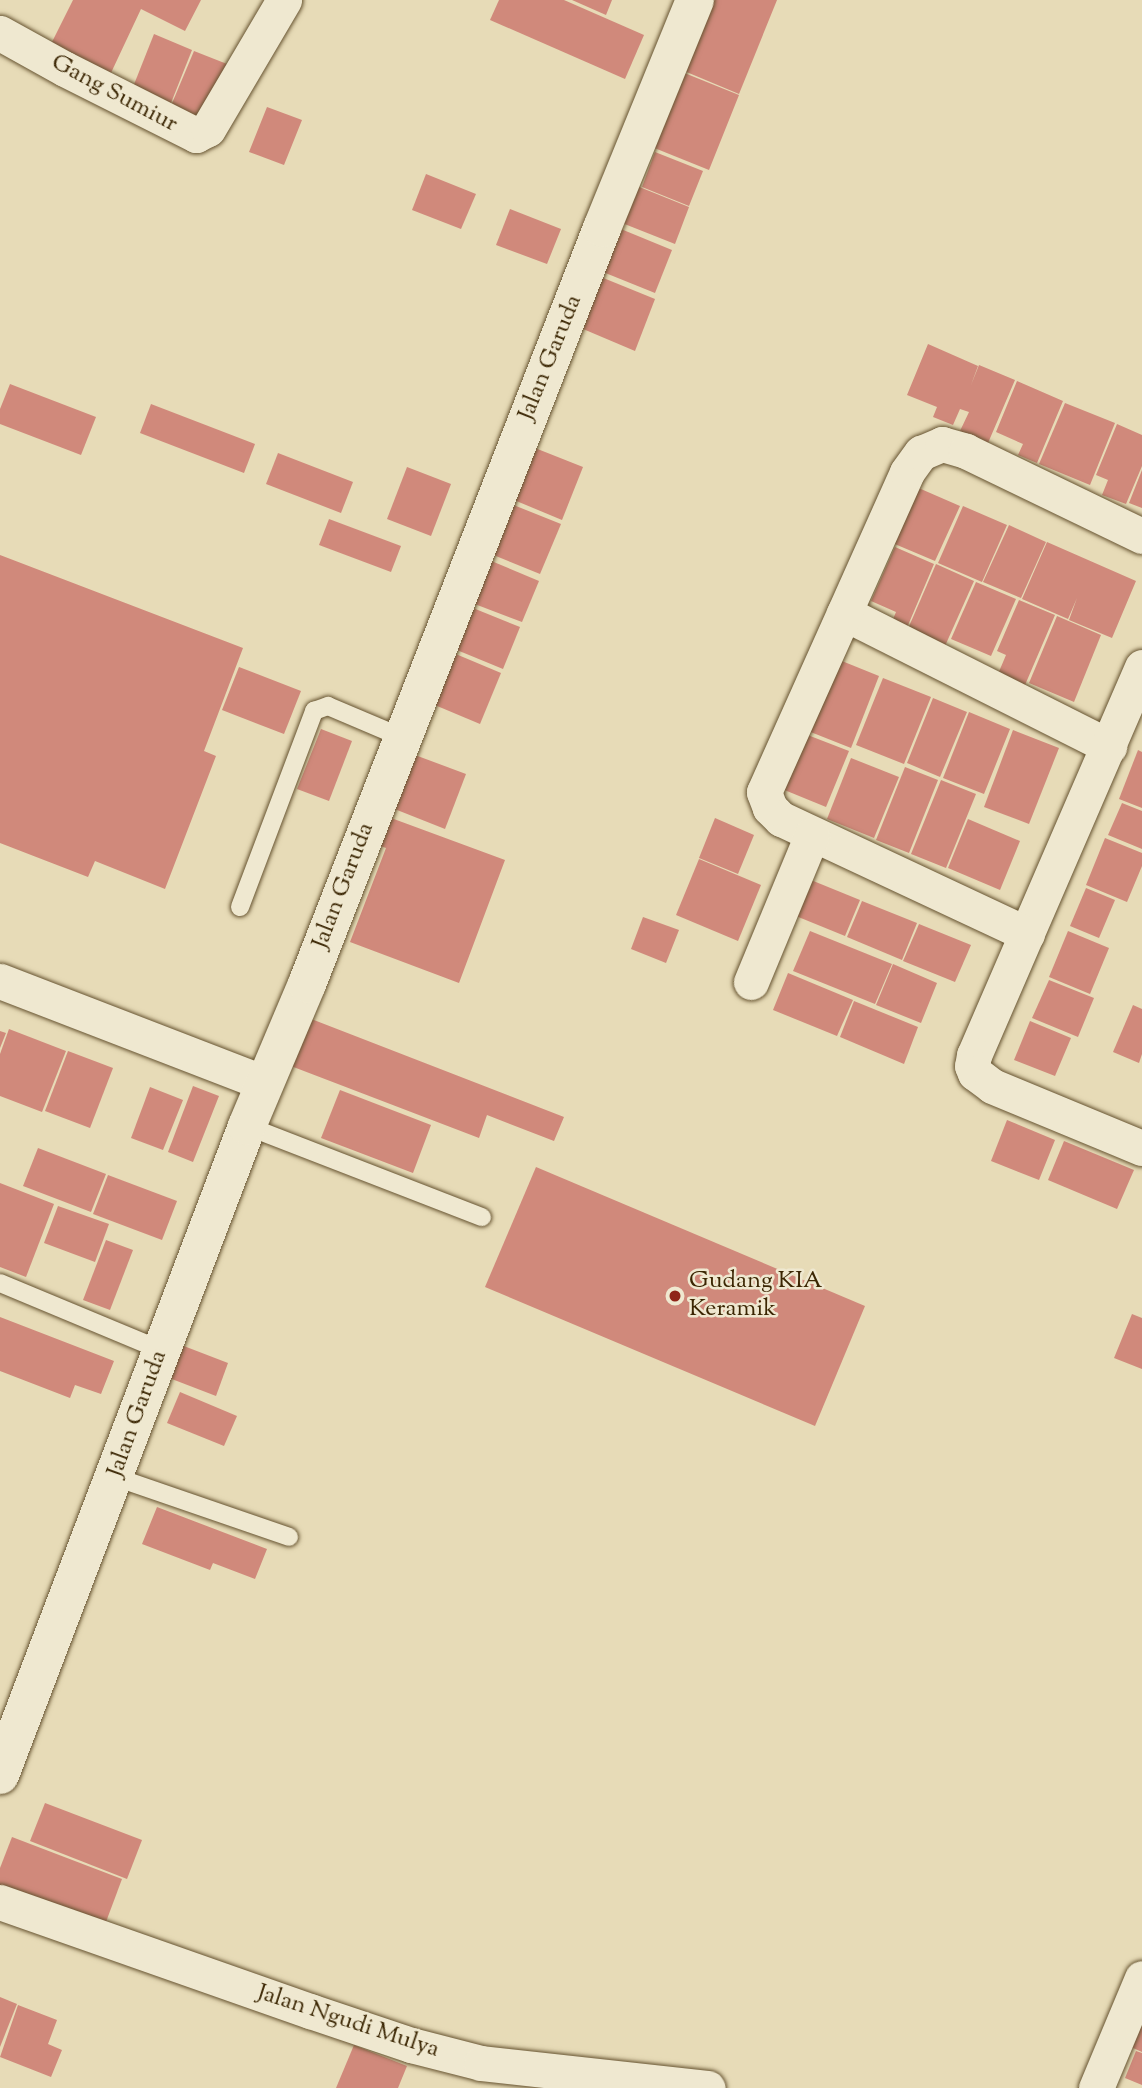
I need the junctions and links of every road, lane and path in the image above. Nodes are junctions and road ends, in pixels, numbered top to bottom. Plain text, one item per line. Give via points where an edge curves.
1 (695, 0) edge
2 (273, 4) edge
3 (0, 33) edge
4 (1142, 536) edge
5 (844, 613) junction
6 (1142, 667) edge
7 (401, 737) junction
8 (1109, 746) junction
9 (812, 835) junction
10 (240, 907) dead end
11 (1027, 934) junction
12 (0, 981) edge
13 (751, 982) dead end
14 (264, 1083) junction
15 (247, 1126) junction
16 (1142, 1148) edge
17 (482, 1217) dead end
18 (0, 1283) edge
19 (161, 1350) junction
20 (115, 1477) junction
21 (289, 1537) dead end
22 (0, 1774) edge
23 (0, 1902) edge
24 (1142, 1978) edge
25 (708, 2088) edge
26 (1096, 2088) edge

1 - 7 main road, Jalan Garuda
2 - 3 street, Gang Sumiur via 208,130 196,135
4 - 5 street via 966,451 942,444 921,453 907,472
5 - 8 street
5 - 9 street via 764,792 781,819
6 - 8 street
7 - 10 lane via 328,706 314,711
7 - 14 main road, Jalan Garuda via 307,984
8 - 11 street
9 - 11 street
9 - 13 street
11 - 16 street via 974,1055 975,1073 992,1086
12 - 14 street
14 - 15 main road, Jalan Garuda
15 - 17 lane
15 - 19 main road, Jalan Garuda
18 - 19 lane
19 - 20 main road, Jalan Garuda
20 - 21 lane
20 - 22 main road, Jalan Garuda
23 - 25 street, Jalan Ngudi Mulya via 335,2019 470,2060
24 - 26 street

